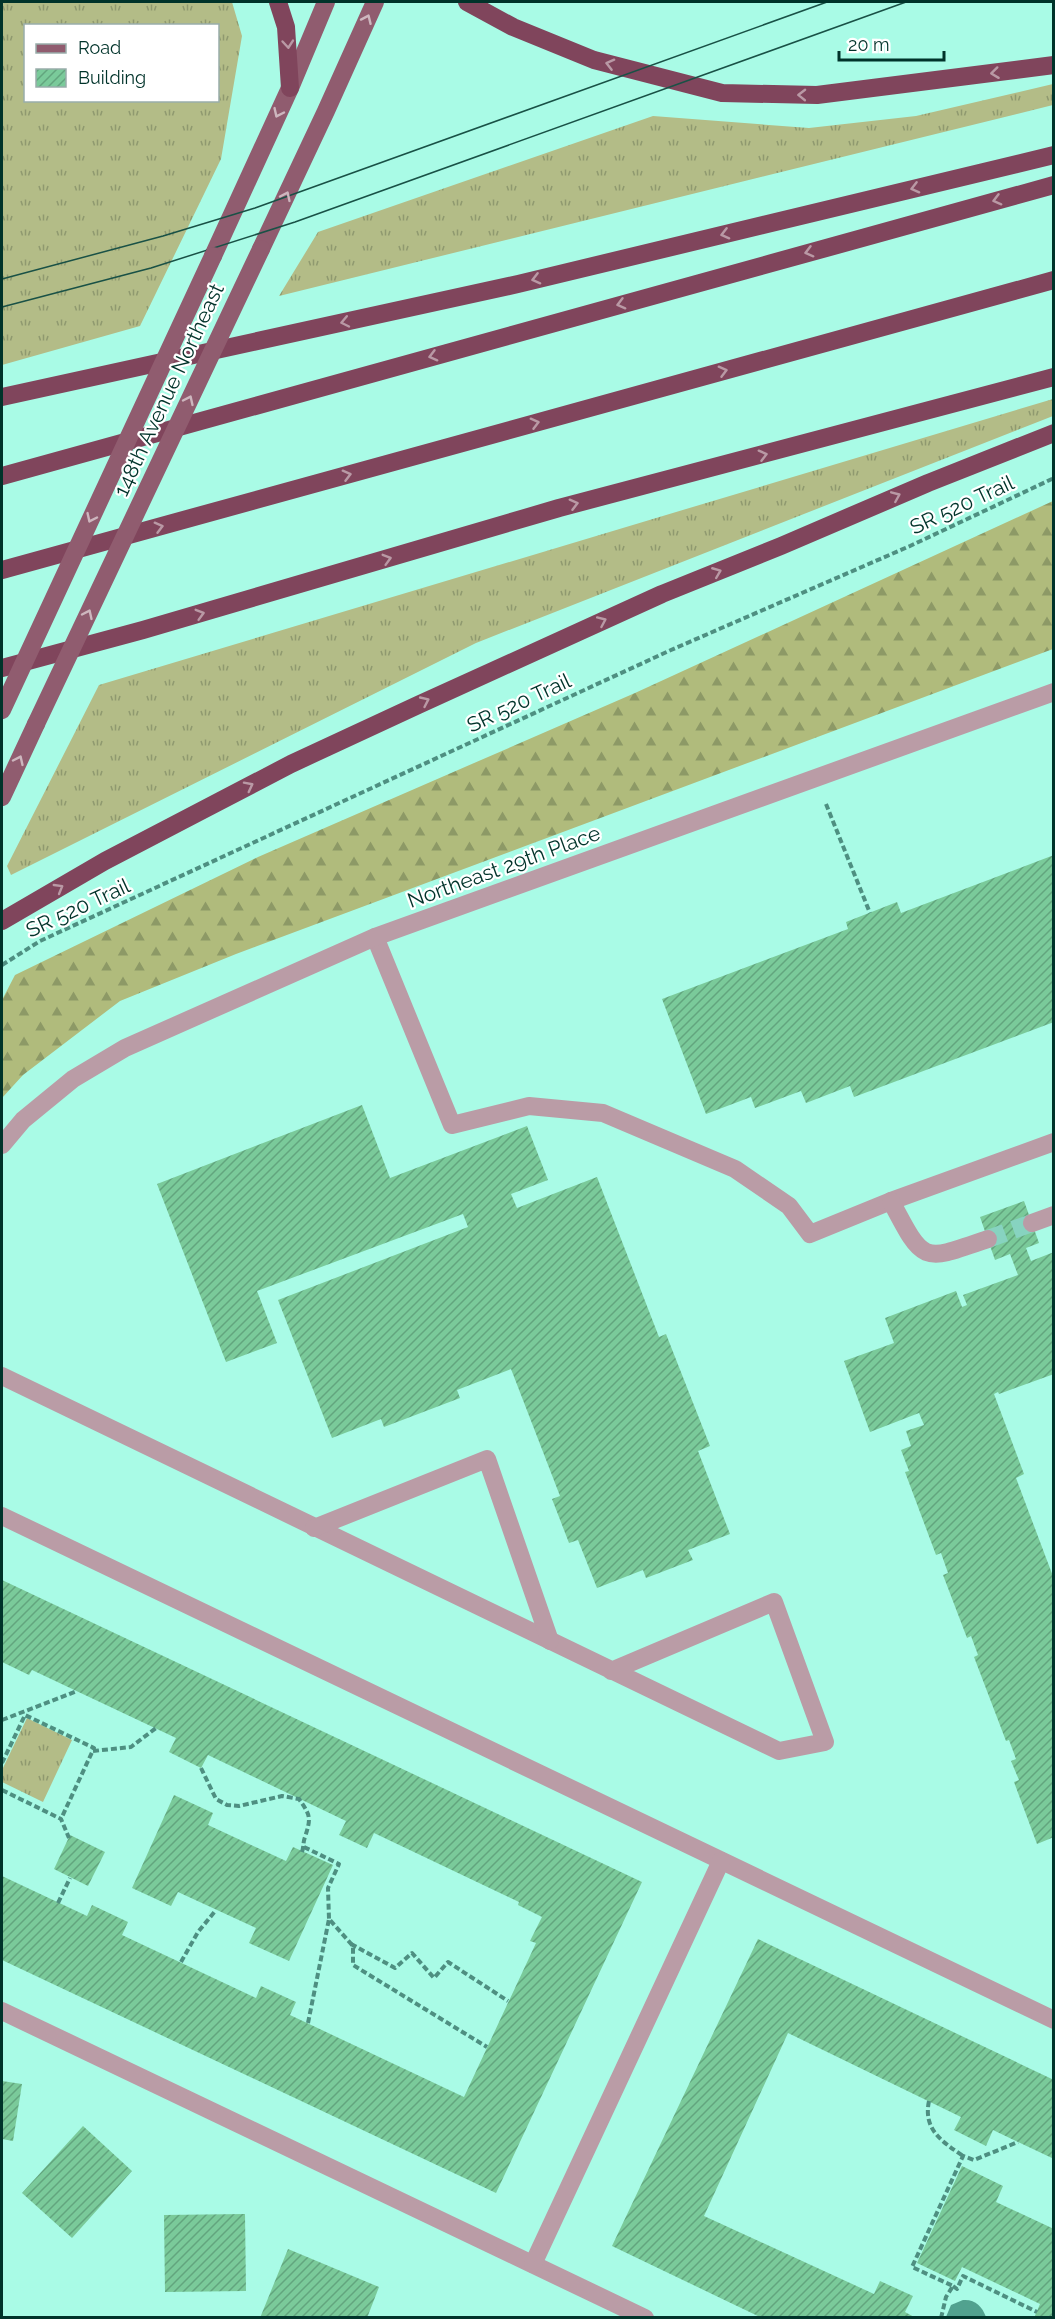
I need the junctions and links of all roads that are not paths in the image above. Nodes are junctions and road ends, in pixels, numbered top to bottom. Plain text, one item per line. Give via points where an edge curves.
1 (278, 2) edge
2 (326, 2) edge
3 (375, 2) edge
4 (467, 2) edge
5 (1053, 65) edge
6 (290, 88) junction
7 (1053, 155) edge
8 (1053, 185) edge
9 (1053, 280) edge
10 (1053, 377) edge
11 (2, 397) edge
12 (1053, 433) edge
13 (2, 476) edge
14 (2, 570) edge
15 (2, 669) edge
16 (1053, 692) edge
17 (2, 710) edge
18 (2, 797) edge
19 (2, 921) edge
20 (375, 937) junction
21 (1053, 1142) edge
22 (2, 1144) edge
23 (891, 1201) junction
24 (1053, 1215) edge
25 (1032, 1223) tunnel mouth
26 (988, 1239) tunnel mouth
27 (2, 1376) edge
28 (2, 1516) edge
29 (314, 1528) junction
30 (550, 1641) junction
31 (611, 1671) junction
32 (721, 1861) junction
33 (2, 2012) edge
34 (1053, 2020) edge
35 (533, 2264) junction
36 (645, 2318) edge

1 -> 6 highway via 286,27
2 - 6 main road, 148th Avenue Northeast
18 -> 3 main road, 148th Avenue Northeast, bridge
5 -> 4 highway via 817,95 722,93 594,60 513,27
6 -> 17 main road, 148th Avenue Northeast, bridge
7 -> 11 highway via 518,284
8 -> 13 highway
14 -> 9 highway
15 -> 10 highway via 559,508
19 -> 12 highway via 105,861 291,764 498,667 662,594
16 - 20 street, Northeast 29th Place
20 - 22 street, Northeast 29th Place via 125,1048 73,1080 22,1120
20 - 23 street via 452,1125 529,1106 603,1113 735,1169 789,1206 810,1234
21 - 23 street
23 - 26 street via 919,1249 932,1255
24 - 25 street
27 - 29 street
28 - 32 street
29 - 30 street
29 - 30 street via 487,1459
30 - 31 street
31 - 31 street via 774,1602 825,1742 779,1751
32 - 34 street
32 - 35 street
33 - 35 street
35 - 36 street

